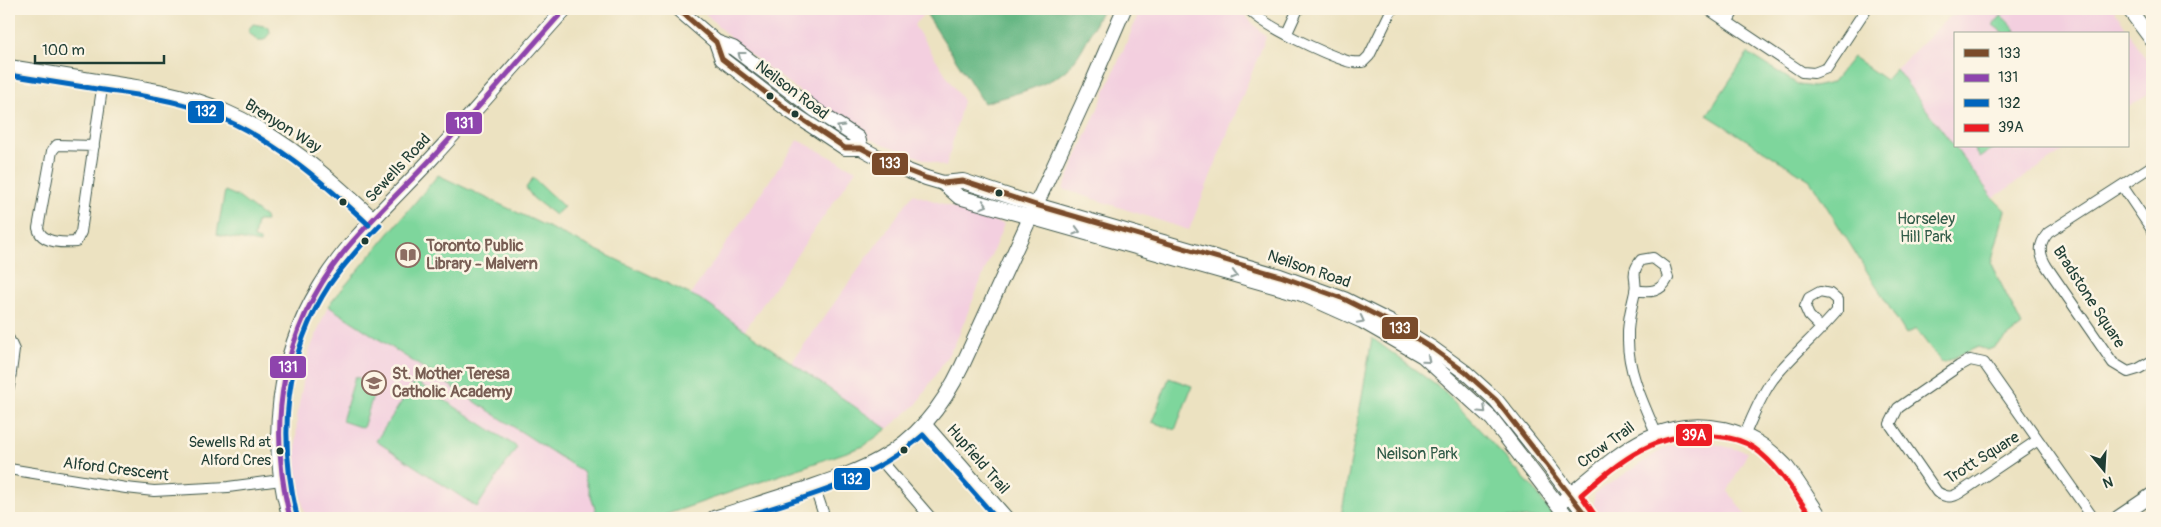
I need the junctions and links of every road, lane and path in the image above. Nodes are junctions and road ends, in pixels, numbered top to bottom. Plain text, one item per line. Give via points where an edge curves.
1 (565, 9) edge
2 (678, 9) edge
3 (1124, 9) edge
4 (1249, 9) edge
5 (1298, 9) edge
6 (1392, 9) edge
7 (1708, 9) edge
8 (1735, 9) edge
9 (1866, 9) edge
10 (2129, 9) edge
11 (1728, 21) junction
12 (1287, 33) junction
13 (2152, 40) edge
14 (716, 42) junction
15 (9, 67) edge
16 (103, 82) junction
17 (792, 94) junction
18 (782, 105) junction
19 (94, 146) junction
20 (861, 148) junction
21 (2152, 166) edge
22 (2123, 187) junction
23 (1033, 211) junction
24 (374, 220) junction
25 (2152, 230) edge
26 (1635, 290) dead end
27 (1822, 329) dead end
28 (9, 339) edge
29 (1409, 340) junction
30 (2152, 360) edge
31 (9, 387) edge
32 (924, 424) junction
33 (1656, 433) junction
34 (1745, 434) junction
35 (2038, 440) junction
36 (880, 459) junction
37 (9, 469) edge
38 (281, 480) junction
39 (814, 486) junction
40 (1571, 494) junction
41 (2152, 495) edge
42 (1558, 504) junction
43 (290, 518) edge
44 (719, 518) edge
45 (825, 518) edge
46 (931, 518) edge
47 (1006, 518) edge
48 (1568, 518) edge
49 (1588, 518) edge
50 (1821, 518) edge
51 (2093, 518) edge
52 (2118, 518) edge

1 - 24 street, Sewells Road
2 - 14 street, Neilson Road
3 - 23 street
4 - 12 street
5 - 12 street
6 - 12 street via 1369,56 1362,62 1349,62
7 - 11 street
8 - 11 street
9 - 11 street via 1835,58 1826,68 1814,73 1802,72
10 - 13 street
17 -> 14 street, Neilson Road via 733,48
14 - 18 street, Neilson Road via 722,59
15 - 16 street, Brenyon Way
16 - 19 street
16 - 24 street, Brenyon Way via 170,93 226,112 306,159
17 - 18 street
20 -> 17 street, Neilson Road via 858,138
18 - 20 street, Neilson Road via 846,148
19 - 19 street via 57,145 52,151 38,228 46,239 76,242 81,232
20 - 23 street, Neilson Road via 895,166 943,183 959,197
21 - 22 street, Bradstone Square
22 - 25 street
22 - 30 street, Bradstone Square via 2048,233 2040,250 2047,267 2113,363 2128,372
23 - 29 street, Neilson Road via 1302,294 1319,295 1362,321
23 - 32 street via 953,385
24 - 38 street, Sewells Road via 338,260 319,288 293,344 281,393 278,431
26 - 33 street via 1629,319 1629,356
27 - 34 street via 1774,378
28 - 31 street via 14,350
29 - 40 street, Neilson Road via 1465,372 1496,400
29 -> 42 street, Neilson Road via 1492,420
32 - 36 street
32 - 47 street, Hupfield Trail
33 - 34 street, Crow Trail via 1697,425
33 - 40 street, Crow Trail via 1631,446
34 - 50 street, Crow Trail via 1760,442 1785,466
35 - 35 street, Trott Square via 1984,362 1978,360 1959,366 1898,408 1890,424 1937,492 1947,497 1961,492
35 - 51 street, Trott Square
36 - 39 street
36 - 46 street
37 - 38 street, Alford Crescent via 154,491
38 - 43 street, Sewells Road
39 - 44 street
39 - 45 street
40 - 42 street, Crow Trail
40 - 49 street, Neilson Road
41 - 52 street
42 - 48 street, Neilson Road

